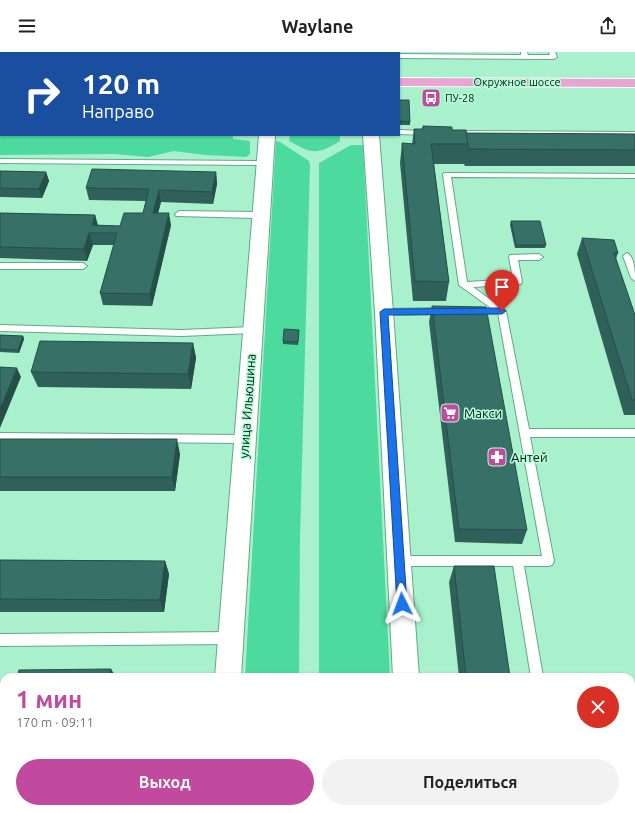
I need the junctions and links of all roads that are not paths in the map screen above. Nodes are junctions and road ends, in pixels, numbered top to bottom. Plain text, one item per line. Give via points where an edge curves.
1 (552, 52) edge
2 (525, 54) edge
3 (400, 56) edge
4 (400, 82) edge
5 (635, 83) edge
6 (400, 132) edge
7 (635, 134) edge
8 (268, 136) edge
9 (371, 136) edge
10 (0, 161) edge
11 (265, 163) junction
12 (635, 176) edge
13 (178, 214) dead end
14 (261, 215) junction
15 (627, 256) dead end
16 (539, 257) dead end
17 (0, 266) edge
18 (83, 266) edge
19 (635, 278) edge
20 (463, 285) junction
21 (455, 311) edge
22 (487, 311) edge
23 (502, 311) junction
24 (384, 312) junction
25 (0, 328) edge
26 (252, 330) junction
27 (526, 433) junction
28 (635, 433) edge
29 (0, 437) edge
30 (244, 439) junction
31 (399, 561) junction
32 (518, 561) junction
33 (230, 638) junction
34 (0, 640) edge
35 (228, 673) edge
36 (406, 673) edge
37 (536, 673) edge

1 - 2 lane via 554,57
2 - 3 lane
4 - 5 main road, Окружное шоссе
6 - 7 lane
8 - 11 street, улица Ильюшина
9 - 24 street
10 - 11 lane
11 - 14 street, улица Ильюшина
12 - 20 lane via 447,175
13 - 14 lane
14 - 26 street, улица Ильюшина
15 - 19 lane
16 - 20 lane via 513,257 518,282
17 - 18 lane
20 - 23 lane
21 - 24 lane
22 - 23 lane
23 - 27 lane
24 - 31 street
25 - 26 lane via 182,333
26 - 30 street, улица Ильюшина
27 - 28 lane
27 - 32 lane via 548,561
29 - 30 lane
30 - 33 street, улица Ильюшина
31 - 32 lane
31 - 36 street
32 - 37 lane
33 - 34 lane
33 - 35 street, улица Ильюшина

